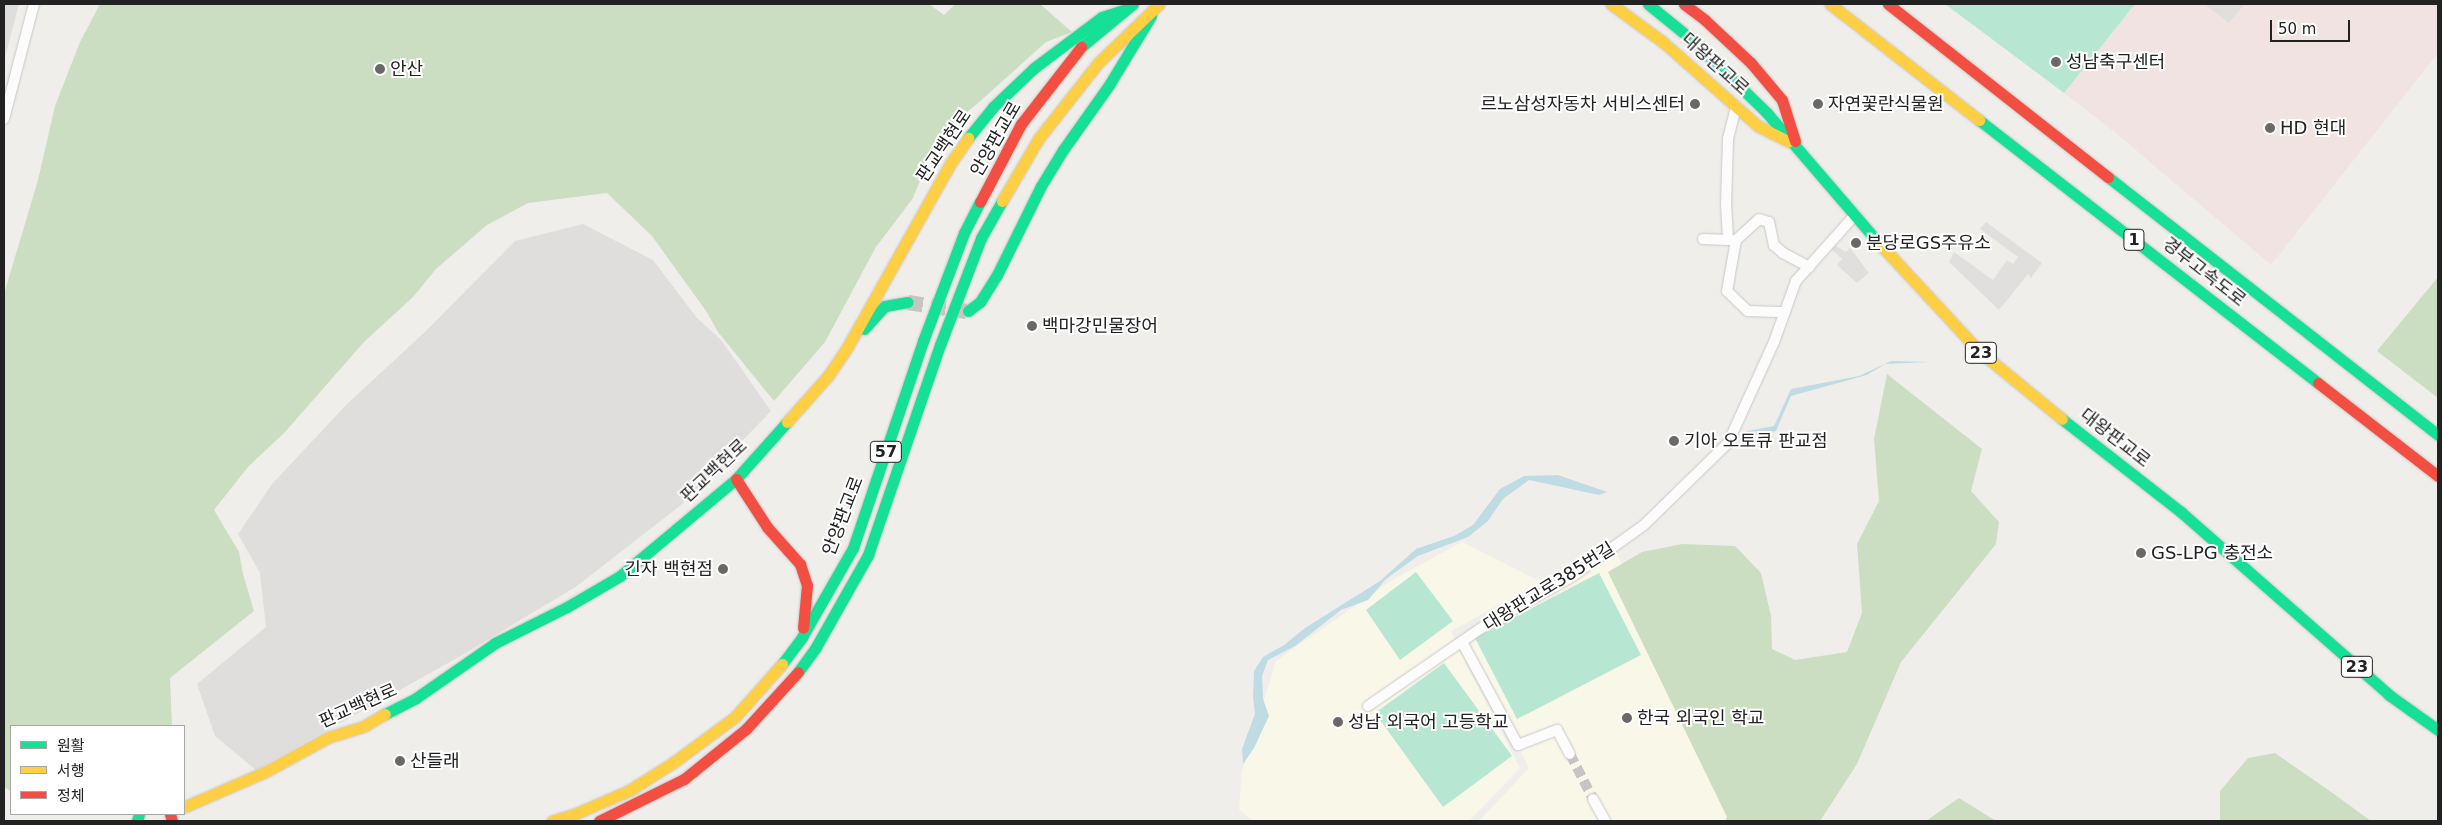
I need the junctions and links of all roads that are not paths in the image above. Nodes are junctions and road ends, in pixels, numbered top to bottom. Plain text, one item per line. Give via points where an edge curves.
1 (34, 4) edge
2 (1158, 4) edge
3 (1611, 4) edge
4 (1648, 4) edge
5 (1684, 4) edge
6 (1830, 4) edge
7 (1888, 4) edge
8 (1132, 6) edge
9 (1736, 106) junction
10 (4, 118) edge
11 (1797, 146) junction
12 (1855, 214) junction
13 (1703, 239) dead end
14 (1732, 240) junction
15 (1809, 267) junction
16 (888, 274) junction
17 (968, 311) dead end
18 (1785, 312) junction
19 (848, 346) junction
20 (2438, 435) edge
21 (2438, 476) edge
22 (736, 479) junction
23 (802, 637) junction
24 (1462, 642) junction
25 (1368, 706) dead end
26 (2438, 730) edge
27 (1570, 754) tunnel mouth
28 (1593, 799) tunnel mouth
29 (185, 807) edge
30 (552, 821) edge
31 (599, 821) edge
32 (1605, 821) edge

1 - 10 street
2 - 17 main road via 1109,85 1041,186 997,275 980,302
2 - 31 main road, 안양판교로 / 57 via 1098,63 1038,138 981,238 940,345 868,555 816,647 791,681 746,729 684,779
3 - 9 main road, 대왕판교로 via 1663,42
4 - 11 main road, 대왕판교로 / 23 via 1715,61
5 - 11 main road, 대왕판교로 via 1751,63 1782,100
6 - 21 main road, 경부고속도로 / 1
7 - 20 main road, 경부고속도로 / 1
8 - 16 main road, 판교백현로 via 1102,17 1034,68 994,107 950,164
8 - 23 main road, 안양판교로 / 57 via 1078,49 1021,124 964,233 853,548
9 - 11 main road, 대왕판교로 via 1758,126
9 - 14 street via 1728,138 1726,206
11 - 12 main road, 대왕판교로 / 23
12 - 15 street, 대왕판교로385번길
12 - 26 main road, 대왕판교로 / 23 via 1939,311 1993,364 2181,512 2389,695
13 - 14 street
14 - 15 street via 1759,219 1769,222 1774,245
14 - 18 street via 1727,292 1748,311
15 - 18 street, 대왕판교로385번길 via 1796,281
16 - 19 main road, 판교백현로
16 - 19 main road via 893,291 908,302 885,306
18 - 24 street, 대왕판교로385번길 via 1728,443 1644,525 1573,576
19 - 22 main road, 판교백현로 via 828,376
22 - 23 main road via 766,527 800,564 807,585
22 - 29 main road, 판교백현로 via 620,576 495,643 416,698 364,726 329,737 265,772
23 - 30 main road, 안양판교로 / 57 via 735,717 674,762 630,790
24 - 25 street, 대왕판교로385번길
24 - 27 street via 1518,745 1557,730
28 - 32 street

